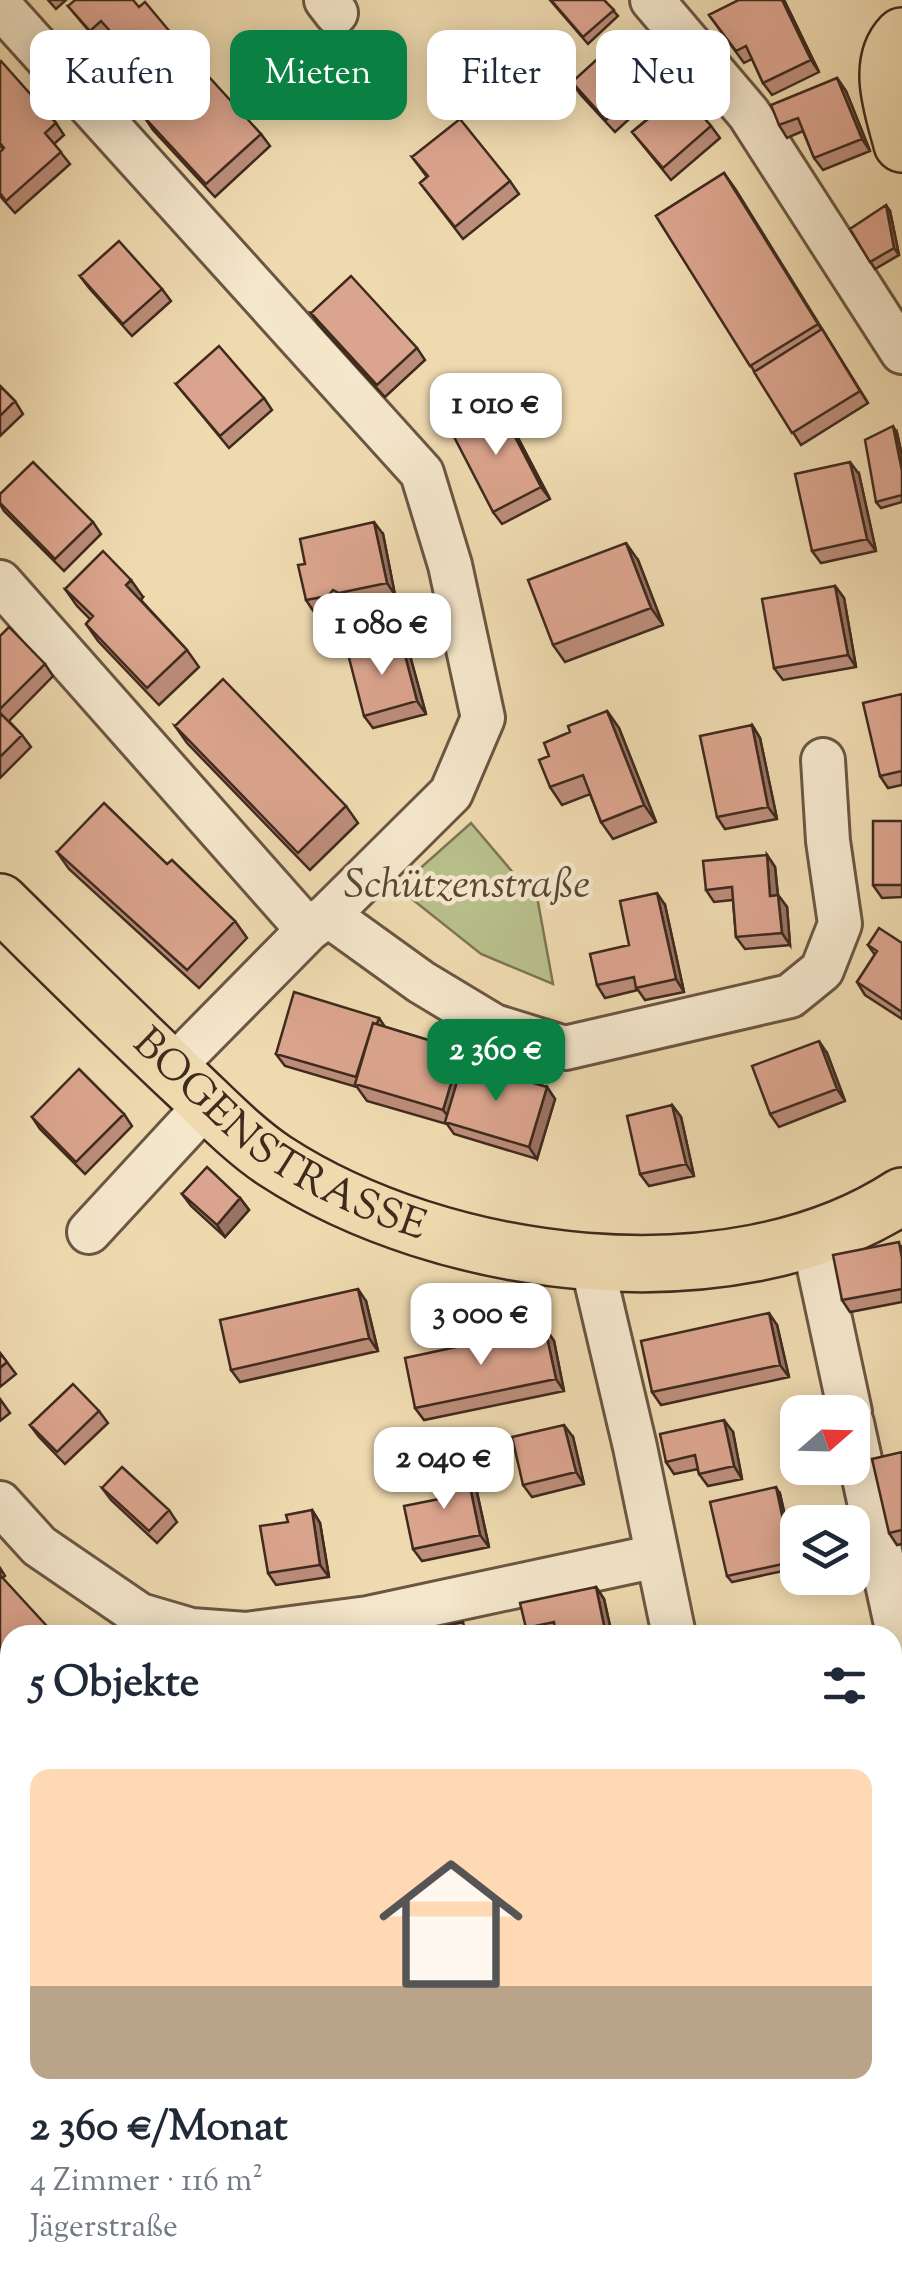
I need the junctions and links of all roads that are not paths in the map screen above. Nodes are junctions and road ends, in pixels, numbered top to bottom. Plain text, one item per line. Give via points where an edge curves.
1 (652, 0) edge
2 (0, 6) edge
3 (902, 36) edge
4 (902, 144) edge
5 (902, 352) edge
6 (0, 582) edge
7 (823, 760) dead end
8 (0, 902) edge
9 (318, 922) junction
10 (189, 1086) junction
11 (902, 1196) edge
12 (89, 1232) dead end
13 (814, 1240) junction
14 (592, 1264) junction
15 (846, 1395) edge
16 (866, 1485) edge
17 (0, 1503) edge
18 (657, 1556) junction
19 (174, 1625) edge
20 (315, 1625) edge
21 (672, 1625) edge
22 (896, 1625) edge

1 - 5 street via 748,114
2 - 9 street via 422,472 484,718 451,793
3 - 4 main road via 888,67
6 - 9 street
7 - 9 street via 840,924 822,970 790,996 566,1048 494,1026
8 - 10 main road, BOGENSTRASSE
9 - 10 street
10 - 12 street
10 - 14 main road, BOGENSTRASSE via 274,1161 347,1199 424,1230
11 - 13 main road, BOGENSTRASSE
13 - 14 main road, BOGENSTRASSE via 704,1260
13 - 15 street
14 - 18 street
16 - 22 street
17 - 19 street via 39,1546 140,1615
18 - 20 street
18 - 21 street

